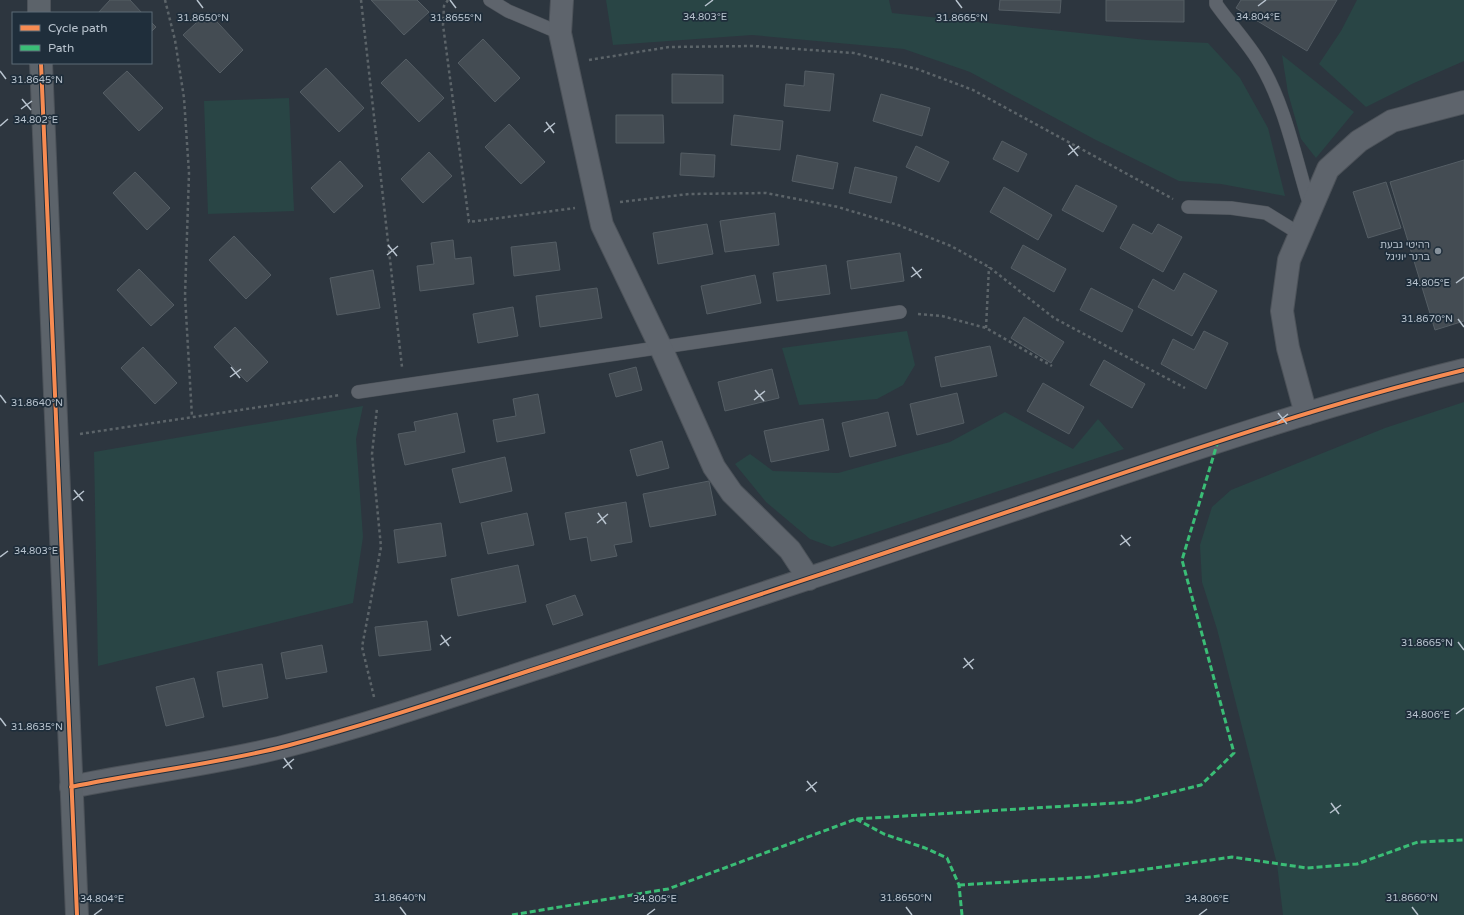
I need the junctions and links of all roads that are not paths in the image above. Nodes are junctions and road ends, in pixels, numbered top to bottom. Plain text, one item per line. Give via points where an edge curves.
1 (38, 0) edge
2 (490, 0) edge
3 (562, 0) edge
4 (1216, 0) edge
5 (39, 12) edge
6 (560, 34) junction
7 (41, 64) edge
8 (1464, 102) edge
9 (1188, 207) road end
10 (1311, 209) junction
11 (1300, 234) junction
12 (900, 312) road end
13 (661, 348) junction
14 (1464, 370) edge
15 (358, 392) road end
16 (1306, 414) junction
17 (809, 579) junction
18 (71, 787) junction
19 (76, 915) edge

1 - 5 street
2 - 6 lane via 508,11
3 - 6 street
4 - 10 lane via 1229,24 1261,64 1277,96
6 - 13 street via 602,225
7 - 18 street
8 - 10 street via 1392,121 1358,140 1328,169
9 - 11 lane via 1231,208 1266,213
10 - 11 street
11 - 16 street via 1288,260 1282,311 1288,348
12 - 13 lane
13 - 15 lane
13 - 17 street via 714,467 732,493 790,550
14 - 16 street via 1393,387
16 - 17 street via 1218,441
17 - 18 street via 379,720 285,746 212,762 138,773
18 - 19 street

